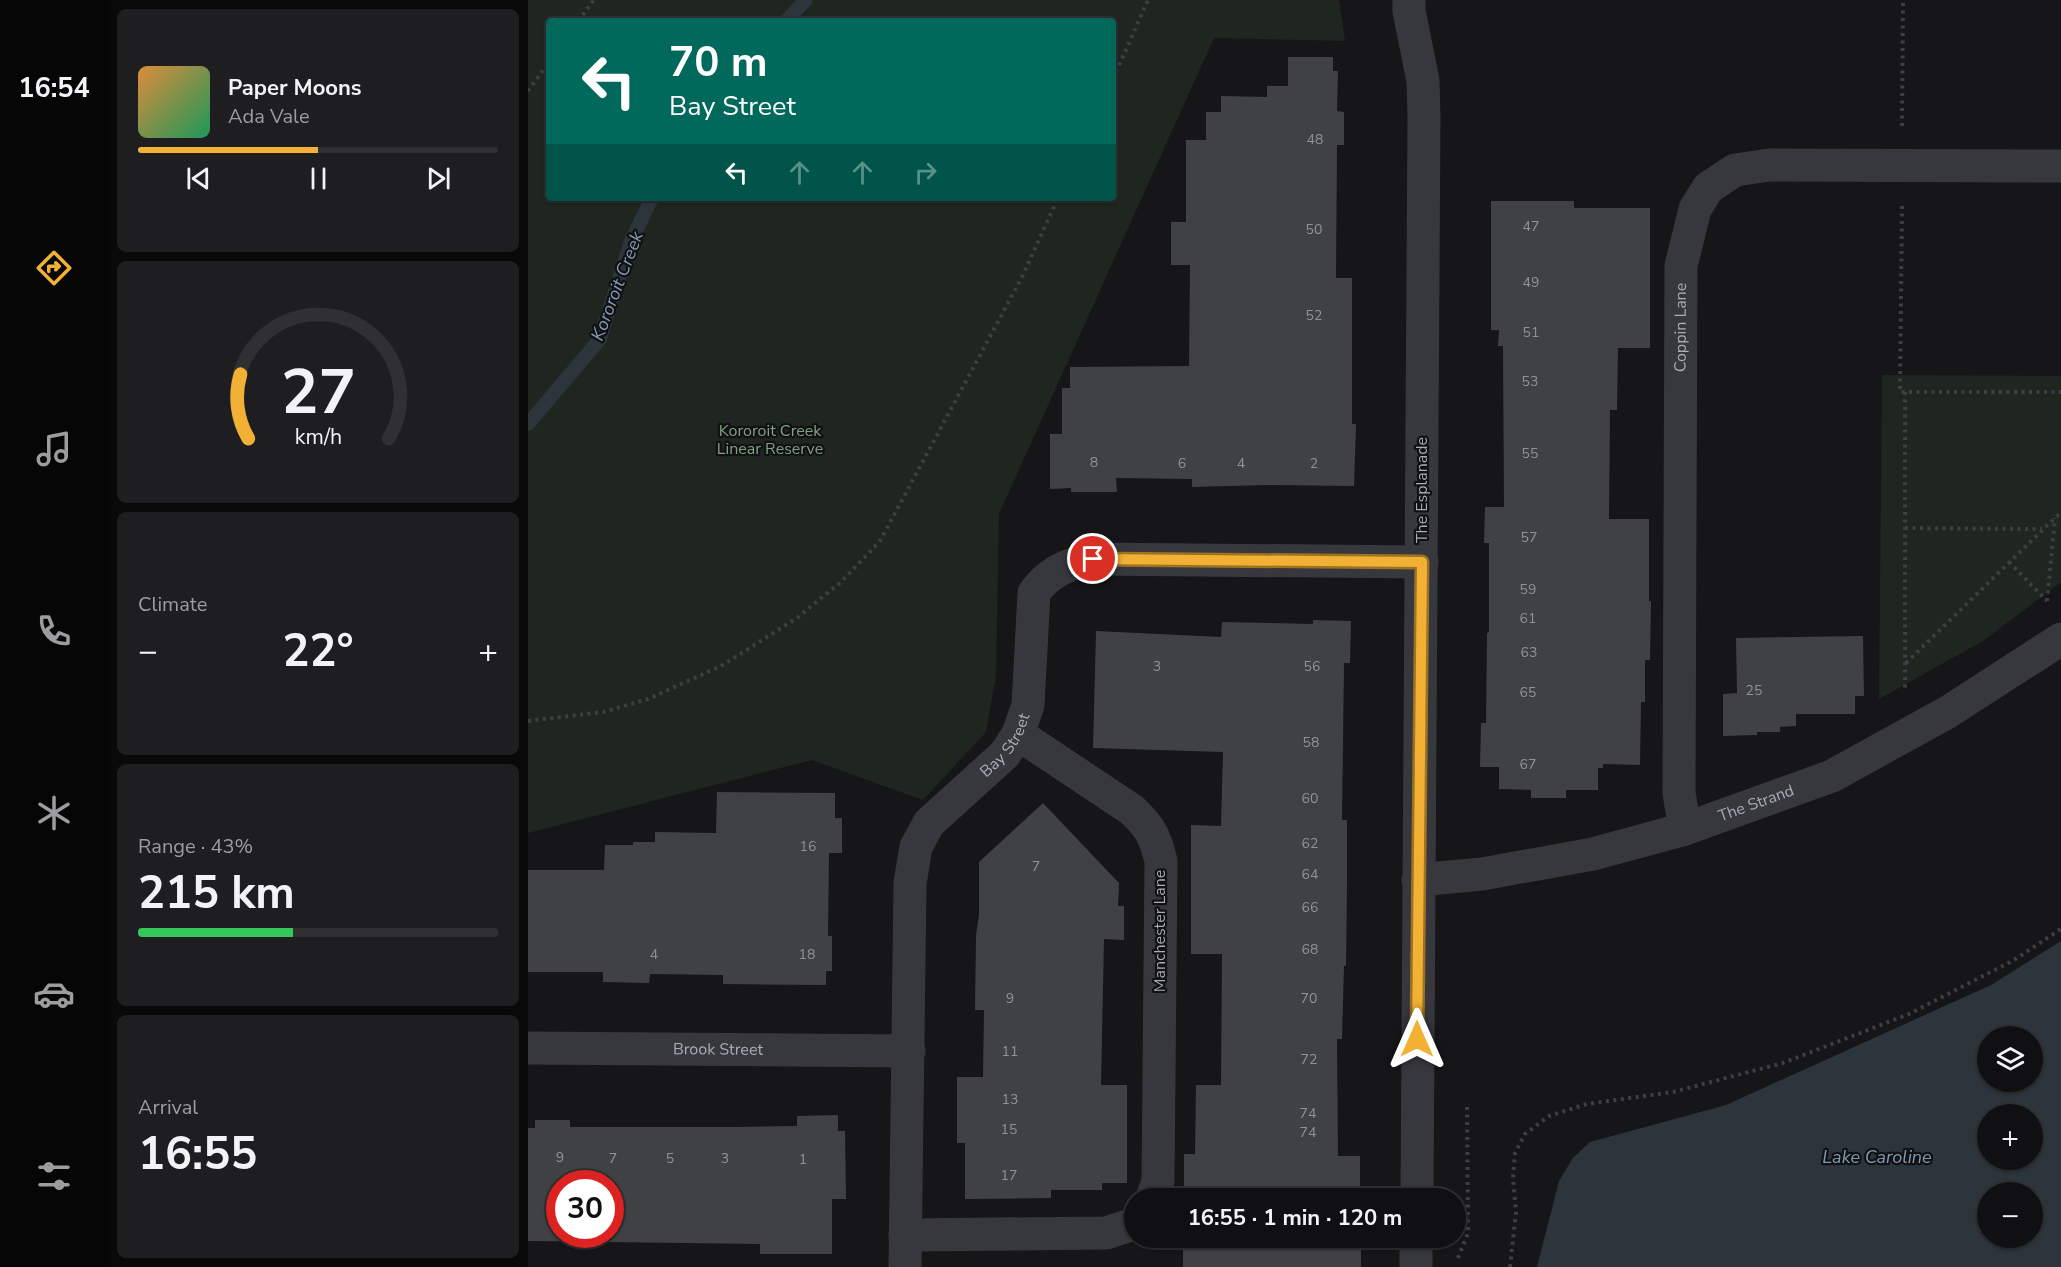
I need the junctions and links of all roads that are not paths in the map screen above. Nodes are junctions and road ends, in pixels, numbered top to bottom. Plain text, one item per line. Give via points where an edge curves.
1 (1409, 0) edge
2 (2061, 165) edge
3 (1422, 562) junction
4 (2056, 624) edge
5 (1018, 734) junction
6 (1685, 829) junction
7 (1418, 880) junction
8 (528, 1048) edge
9 (909, 1051) junction
10 (1155, 1188) edge
11 (1417, 1188) edge
12 (1124, 1227) edge
13 (906, 1235) junction
14 (1416, 1248) edge
15 (905, 1267) edge
16 (1416, 1267) edge

1 - 3 street, The Esplanade via 1424,108
2 - 6 street, Coppin Lane via 1770,165 1735,170 1708,188 1695,209 1681,266 1679,794
3 - 5 street, Bay Street via 1093,559 1068,564 1042,581 1034,593 1028,705
3 - 7 street, The Esplanade
4 - 6 street, The Strand via 1948,712 1832,777
5 - 9 street, Bay Street via 1005,754 929,823 916,847 910,883
5 - 10 street, Manchester Lane via 1132,810 1148,825 1157,842 1161,861
6 - 7 street, The Strand via 1593,854 1482,874
7 - 11 street, The Esplanade
8 - 9 street, Brook Street
9 - 13 street, Bay Street
12 - 13 street via 1106,1233
13 - 15 street, Bay Street
14 - 16 street

